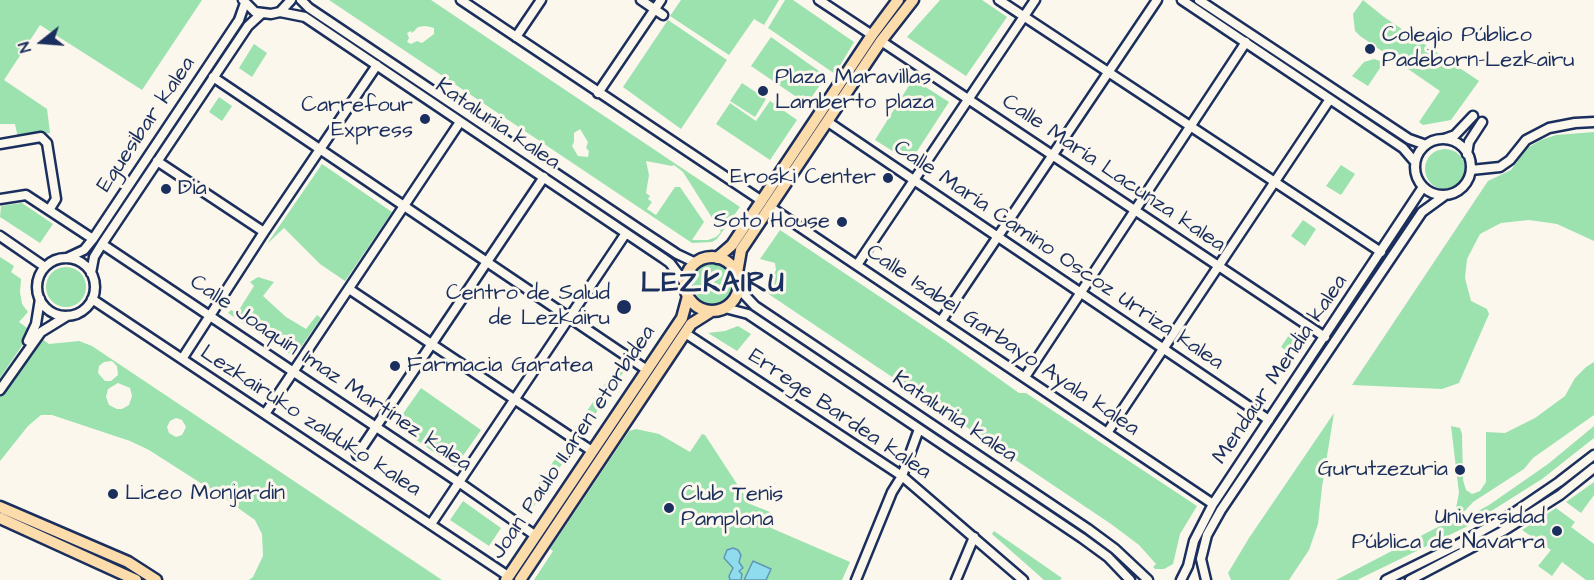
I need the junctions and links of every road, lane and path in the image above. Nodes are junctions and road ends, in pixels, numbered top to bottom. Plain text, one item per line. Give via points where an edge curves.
1 (291, 0) edge
2 (301, 0) edge
3 (461, 0) edge
4 (541, 0) edge
5 (641, 0) edge
6 (661, 0) edge
7 (819, 0) edge
8 (898, 0) edge
9 (914, 0) edge
10 (999, 0) edge
11 (1035, 0) edge
12 (1157, 0) edge
13 (1182, 0) edge
14 (1199, 0) edge
15 (244, 1) edge
16 (655, 9) junction
17 (280, 12) junction
18 (261, 14) junction
19 (663, 15) dead end
20 (1024, 17) junction
21 (516, 37) junction
22 (877, 38) junction
23 (1246, 42) junction
24 (377, 65) junction
25 (1108, 72) junction
26 (213, 77) junction
27 (598, 93) junction
28 (969, 98) junction
29 (1330, 99) junction
30 (1473, 116) dead end
31 (460, 122) junction
32 (828, 122) junction
33 (1482, 122) dead end
34 (1594, 122) edge
35 (1191, 126) junction
36 (1443, 139) junction
37 (0, 144) edge
38 (1426, 145) junction
39 (320, 149) junction
40 (1053, 154) junction
41 (1467, 154) junction
42 (157, 161) junction
43 (1415, 162) junction
44 (1471, 170) junction
45 (544, 177) junction
46 (914, 180) junction
47 (1275, 182) junction
48 (1423, 187) junction
49 (1444, 195) junction
50 (0, 199) edge
51 (766, 204) junction
52 (404, 207) junction
53 (49, 210) junction
54 (1136, 210) junction
55 (264, 232) junction
56 (626, 233) junction
57 (0, 236) edge
58 (997, 236) junction
59 (93, 238) junction
60 (102, 244) junction
61 (1382, 252) junction
62 (67, 258) junction
63 (717, 258) junction
64 (486, 262) junction
65 (696, 263) junction
66 (857, 265) junction
67 (1219, 266) junction
68 (45, 267) junction
69 (92, 273) junction
70 (737, 273) junction
71 (685, 283) junction
72 (349, 289) junction
73 (739, 289) junction
74 (1081, 293) junction
75 (688, 296) junction
76 (40, 298) junction
77 (92, 299) junction
78 (725, 308) junction
79 (710, 312) junction
80 (67, 315) junction
81 (209, 316) junction
82 (569, 317) junction
83 (941, 321) junction
84 (685, 333) junction
85 (1325, 337) junction
86 (432, 344) junction
87 (1163, 350) junction
88 (182, 359) junction
89 (647, 370) junction
90 (293, 371) junction
91 (1025, 377) junction
92 (0, 384) edge
93 (0, 390) edge
94 (513, 399) junction
95 (265, 414) junction
96 (1269, 420) junction
97 (376, 428) junction
98 (919, 429) junction
99 (1107, 433) junction
100 (592, 451) junction
101 (357, 455) dead end
102 (1594, 455) edge
103 (1594, 468) edge
104 (902, 476) junction
105 (460, 483) junction
106 (1214, 504) junction
107 (0, 507) edge
108 (0, 518) edge
109 (432, 524) junction
110 (536, 536) junction
111 (974, 537) junction
112 (507, 578) edge
113 (130, 579) edge
114 (156, 580) edge
115 (520, 580) edge
116 (856, 580) edge
117 (956, 580) edge
118 (1023, 580) edge
119 (1130, 580) edge
120 (1148, 580) edge
121 (1181, 580) edge
122 (1206, 580) edge
123 (1386, 580) edge
124 (1410, 580) edge

1 - 17 street
2 - 65 street, Katalunia kalea via 639,230
3 - 21 street, Calle Isabel Garbayo Ayala kalea
4 - 21 street
5 - 16 street
6 - 16 street
7 - 22 street, Calle María Lacunza kalea
8 - 22 main road
9 - 22 main road
10 - 20 street
11 - 20 street
12 - 25 street
13 - 23 street
14 - 38 street via 1409,139
15 - 18 street
15 - 59 street, Eguesibar kalea via 239,20
16 - 19 street
16 - 27 street
17 - 18 street
17 - 24 street, Katalunia kalea via 305,17
18 - 26 street, Eguesibar kalea via 248,26
20 - 25 street
20 - 28 street
21 - 27 street, Calle Isabel Garbayo Ayala kalea
22 - 28 street, Calle María Lacunza kalea
22 - 32 main road
22 - 51 main road
23 - 29 street
23 - 35 street
24 - 31 street, Katalunia kalea
24 - 39 street
25 - 35 street
25 - 40 street
26 - 39 street
26 - 42 street, Eguesibar kalea
27 - 51 street, Calle Isabel Garbayo Ayala kalea
28 - 40 street, Calle María Lacunza kalea
28 - 46 street
29 - 43 street via 1402,148
29 - 47 street
30 - 36 street via 1455,135
31 - 45 street, Katalunia kalea
31 - 52 street
32 - 46 street, Calle María Camino Oscoz Urriza kalea
32 - 51 main road
33 - 41 street via 1469,142
34 - 44 street via 1549,128 1526,140 1500,167
35 - 47 street
35 - 54 street
36 - 38 street
36 - 41 street via 1457,143
37 - 53 street via 41,137 47,143 56,199
38 - 43 street
39 - 52 street
39 - 55 street
40 - 54 street, Calle María Lacunza kalea
40 - 58 street
41 - 44 street
42 - 55 street
42 - 60 street, Eguesibar kalea
43 - 48 street
44 - 49 street via 1459,190
45 - 56 street, Katalunia kalea
45 - 64 street
46 - 58 street, Calle María Camino Oscoz Urriza kalea
46 - 66 street
47 - 61 street
47 - 67 street
48 - 49 street
48 - 61 street, Mendaur Mendia kalea
49 - 122 street, Mendaur Mendia kalea via 1422,212 1221,510 1201,559
50 - 53 street via 26,195
51 - 63 main road
51 - 66 street, Calle Isabel Garbayo Ayala kalea
51 - 70 main road via 741,250
52 - 64 street
52 - 72 street
53 - 59 street
54 - 67 street, Calle María Lacunza kalea
54 - 74 street
55 - 81 street
56 - 71 street, Katalunia kalea via 670,263
56 - 82 street
57 - 68 street
58 - 74 street, Calle María Camino Oscoz Urriza kalea
58 - 83 street
59 - 62 street, Eguesibar kalea via 84,250
60 - 69 street, Eguesibar kalea via 94,257
60 - 81 street, Calle Joaquín Imaz Martínez kalea
61 - 85 street, Mendaur Mendia kalea
62 - 68 street
62 - 69 street via 77,260
63 - 65 main road
63 - 70 main road
64 - 82 street
64 - 86 street
65 - 71 main road
66 - 83 street, Calle Isabel Garbayo Ayala kalea
67 - 85 street, Calle María Lacunza kalea
67 - 87 street
68 - 76 street via 38,282
69 - 77 street
70 - 73 main road
71 - 75 main road
72 - 86 street
72 - 90 street
73 - 78 main road
73 - 120 street, Katalunia kalea via 755,306 1088,529
74 - 87 street, Calle María Camino Oscoz Urriza kalea
74 - 91 street
75 - 79 main road via 697,307
75 - 89 main road, Joan Paulo II.aren etorbidea via 685,313
76 - 80 street via 51,311
76 - 92 street via 33,333
77 - 80 street via 82,311
77 - 88 street, Lezkairuko zalduko kalea
78 - 79 main road
78 - 98 street, Katalunia kalea via 748,314
79 - 84 main road, Joan Paulo II.aren etorbidea via 695,320
80 - 93 street via 41,332
81 - 88 street
81 - 90 street, Calle Joaquín Imaz Martínez kalea
82 - 89 street
82 - 94 street
83 - 91 street, Calle Isabel Garbayo Ayala kalea
84 - 104 street, Errege Bardea kalea
84 - 115 main road, Joan Paulo II.aren etorbidea
85 - 96 street, Mendaur Mendia kalea
86 - 94 street
86 - 97 street
87 - 96 street, Calle María Camino Oscoz Urriza kalea
87 - 99 street
88 - 95 street, Lezkairuko zalduko kalea
89 - 100 main road, Joan Paulo II.aren etorbidea
90 - 95 street
90 - 97 street, Calle Joaquín Imaz Martínez kalea
91 - 99 street, Calle Isabel Garbayo Ayala kalea
94 - 100 street
94 - 105 street
95 - 109 street, Lezkairuko zalduko kalea
96 - 106 street, Mendaur Mendia kalea
97 - 101 street
97 - 105 street, Calle Joaquín Imaz Martínez kalea
98 - 104 street
98 - 119 street, Katalunia kalea via 1082,538
99 - 106 street, Calle Isabel Garbayo Ayala kalea
100 - 110 main road, Joan Paulo II.aren etorbidea
102 - 123 street via 1512,514
103 - 124 street via 1503,531
104 - 111 street, Errege Bardea kalea
104 - 116 street
105 - 109 street
105 - 110 street, Calle Joaquín Imaz Martínez kalea
106 - 121 street, Mendaur Mendia kalea via 1194,541
107 - 114 main road via 128,562
108 - 113 main road
109 - 112 street, Lezkairuko zalduko kalea
110 - 112 main road, Joan Paulo II.aren etorbidea
111 - 117 street
111 - 118 street, Errege Bardea kalea

